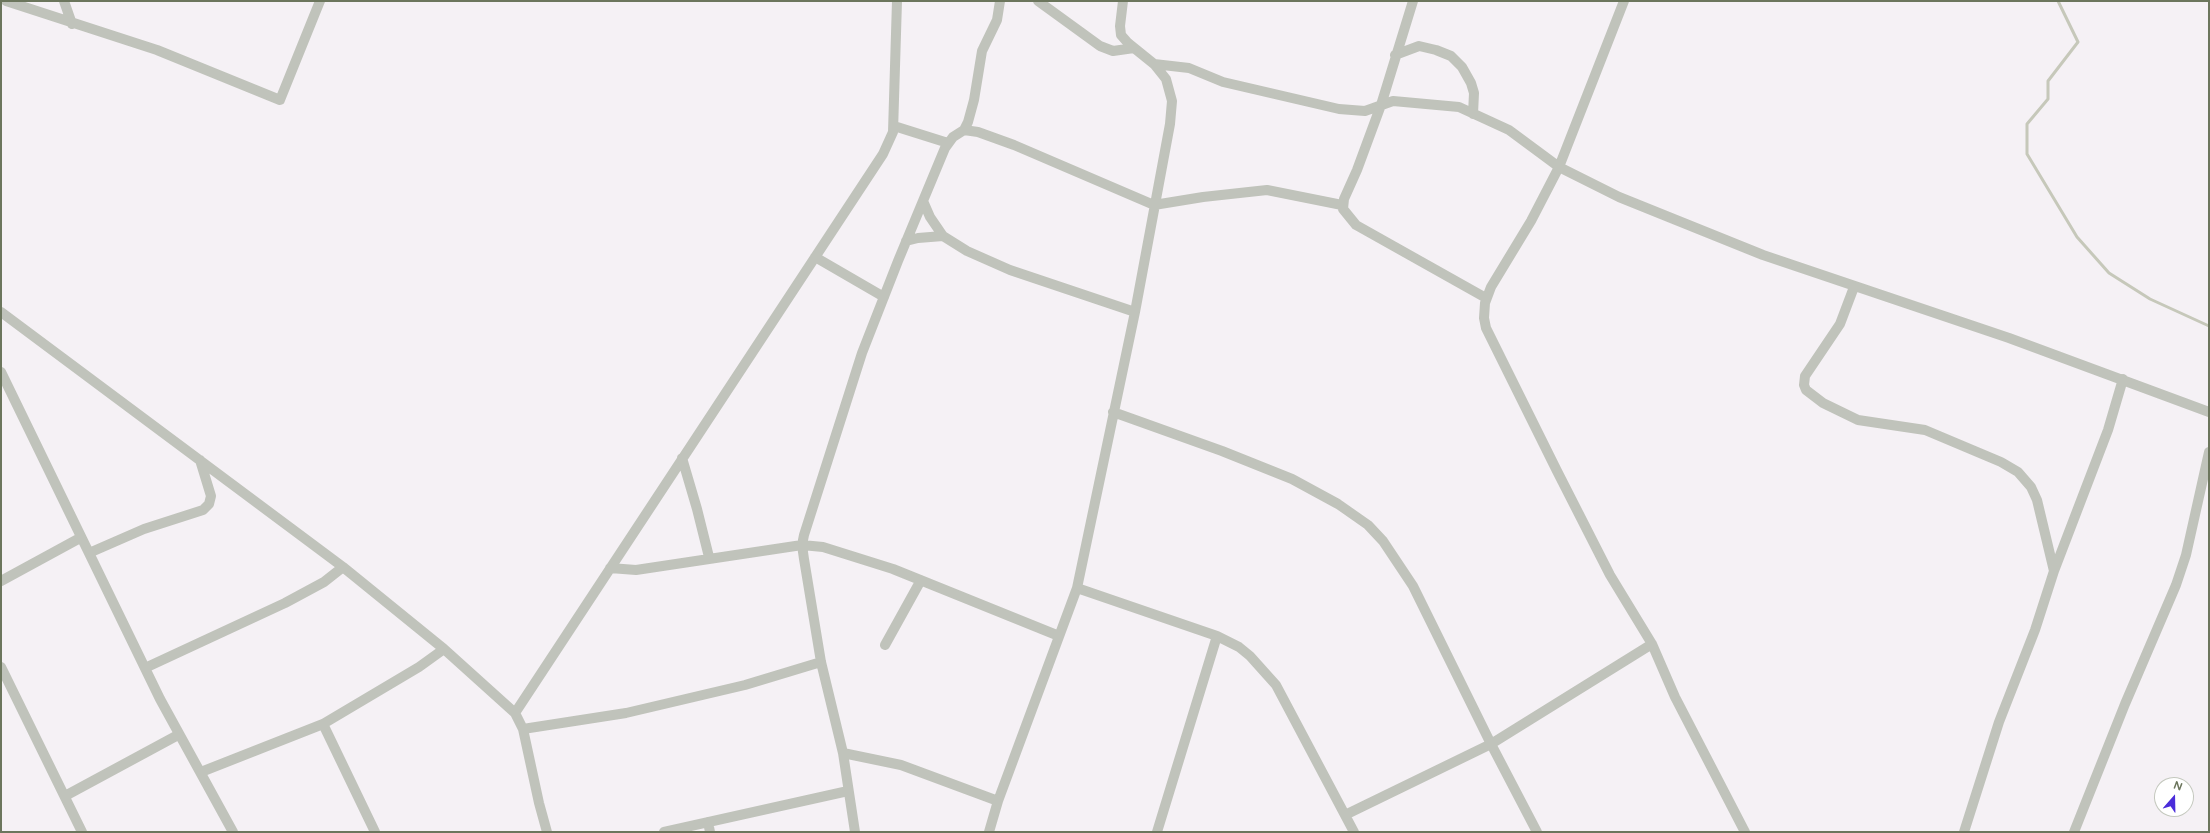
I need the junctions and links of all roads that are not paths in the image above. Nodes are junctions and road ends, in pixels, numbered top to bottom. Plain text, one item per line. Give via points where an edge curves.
1 (6, 1) edge
2 (64, 1) edge
3 (320, 1) edge
4 (897, 1) edge
5 (1000, 1) edge
6 (1038, 1) edge
7 (1123, 1) edge
8 (1413, 1) edge
9 (1624, 1) edge
10 (72, 24) junction
11 (1134, 48) junction
12 (1395, 55) junction
13 (1154, 64) junction
14 (1381, 105) junction
15 (1473, 114) junction
16 (894, 126) junction
17 (964, 130) junction
18 (948, 143) junction
19 (1559, 167) junction
20 (923, 201) junction
21 (1154, 205) junction
22 (1342, 205) junction
23 (944, 236) junction
24 (906, 242) junction
25 (815, 257) junction
26 (1854, 287) junction
27 (884, 297) junction
28 (1486, 298) junction
29 (1, 312) edge
30 (1135, 312) junction
31 (1, 373) edge
32 (2123, 379) junction
33 (1113, 412) junction
34 (2209, 412) edge
35 (2209, 452) edge
36 (682, 458) junction
37 (200, 460) junction
38 (80, 538) junction
39 (802, 545) junction
40 (88, 553) junction
41 (708, 558) junction
42 (343, 567) junction
43 (610, 568) junction
44 (2054, 571) junction
45 (921, 580) junction
46 (1, 581) edge
47 (1077, 588) junction
48 (1058, 636) junction
49 (1217, 636) junction
50 (1652, 644) junction
51 (885, 645) dead end
52 (444, 649) junction
53 (821, 662) junction
54 (1, 667) edge
55 (145, 668) junction
56 (515, 713) junction
57 (323, 724) junction
58 (523, 729) junction
59 (178, 735) junction
60 (1491, 744) junction
61 (843, 753) junction
62 (201, 772) junction
63 (848, 790) junction
64 (64, 796) junction
65 (998, 801) junction
66 (1345, 815) junction
67 (709, 827) edge
68 (82, 832) edge
69 (233, 832) edge
70 (375, 832) edge
71 (547, 832) edge
72 (664, 832) edge
73 (855, 832) edge
74 (989, 832) edge
75 (1157, 832) edge
76 (1354, 832) edge
77 (1537, 832) edge
78 (1745, 832) edge
79 (1964, 832) edge
80 (2074, 832) edge

1 - 10 street
2 - 10 street
3 - 10 street via 280,100 157,50
4 - 16 street
5 - 17 street via 997,20 982,51 974,100
6 - 11 street via 1100,46 1113,51
7 - 11 street via 1120,30 1125,40
8 - 12 street
9 - 19 street
11 - 13 street
12 - 14 street
12 - 15 street via 1418,46 1450,56 1462,67 1472,83
13 - 14 street via 1189,68 1224,82 1339,109 1365,111
13 - 21 street via 1166,79 1172,101
14 - 15 street via 1393,101 1452,105
14 - 22 street
15 - 19 street via 1509,130
16 - 18 street
16 - 25 street via 883,154
17 - 18 street
17 - 21 street via 978,132 1020,147
18 - 20 street
19 - 26 street via 1605,191 1742,247
19 - 28 street
20 - 23 street
20 - 24 street
21 - 22 street via 1262,190
21 - 30 street
22 - 28 street via 1356,225
23 - 24 street via 918,238
23 - 30 street via 967,251 1010,270
24 - 27 street
25 - 27 street
25 - 36 street
26 - 32 street
26 - 44 street via 1840,324 1806,376 1806,390 1824,403 1858,420 1925,430 2001,462 2018,472 2031,487 2037,500
27 - 39 street via 862,353 820,478 806,522
28 - 50 street via 1486,328 1610,575
29 - 37 street
30 - 33 street
31 - 38 street
32 - 34 street
32 - 44 street via 2108,430
33 - 47 street
33 - 60 street via 1292,479 1338,504 1368,525 1383,541 1413,586
35 - 80 street via 2187,549 2176,585
36 - 41 street
36 - 43 street
37 - 40 street via 211,496 209,504 203,510 144,529
37 - 42 street
38 - 40 street
38 - 46 street
39 - 41 street
39 - 45 street via 823,547
39 - 53 street
40 - 55 street
41 - 43 street via 636,570
42 - 52 street
42 - 55 street via 324,582 285,603
43 - 56 street
44 - 79 street via 2035,630 1998,722
45 - 48 street
45 - 51 street
47 - 48 street
47 - 49 street
48 - 65 street
49 - 66 street via 1250,656 1276,685
49 - 75 street
50 - 60 street
50 - 78 street via 1675,697
52 - 56 street
52 - 57 street via 419,667
53 - 58 street via 745,685 626,712
53 - 61 street
54 - 64 street
55 - 59 street
56 - 58 street
57 - 62 street
57 - 70 street
58 - 71 street
59 - 62 street
59 - 64 street
60 - 66 street
60 - 77 street
61 - 63 street
61 - 65 street via 901,765
62 - 69 street
63 - 67 street
63 - 73 street
64 - 68 street
65 - 74 street
66 - 76 street
67 - 72 street

